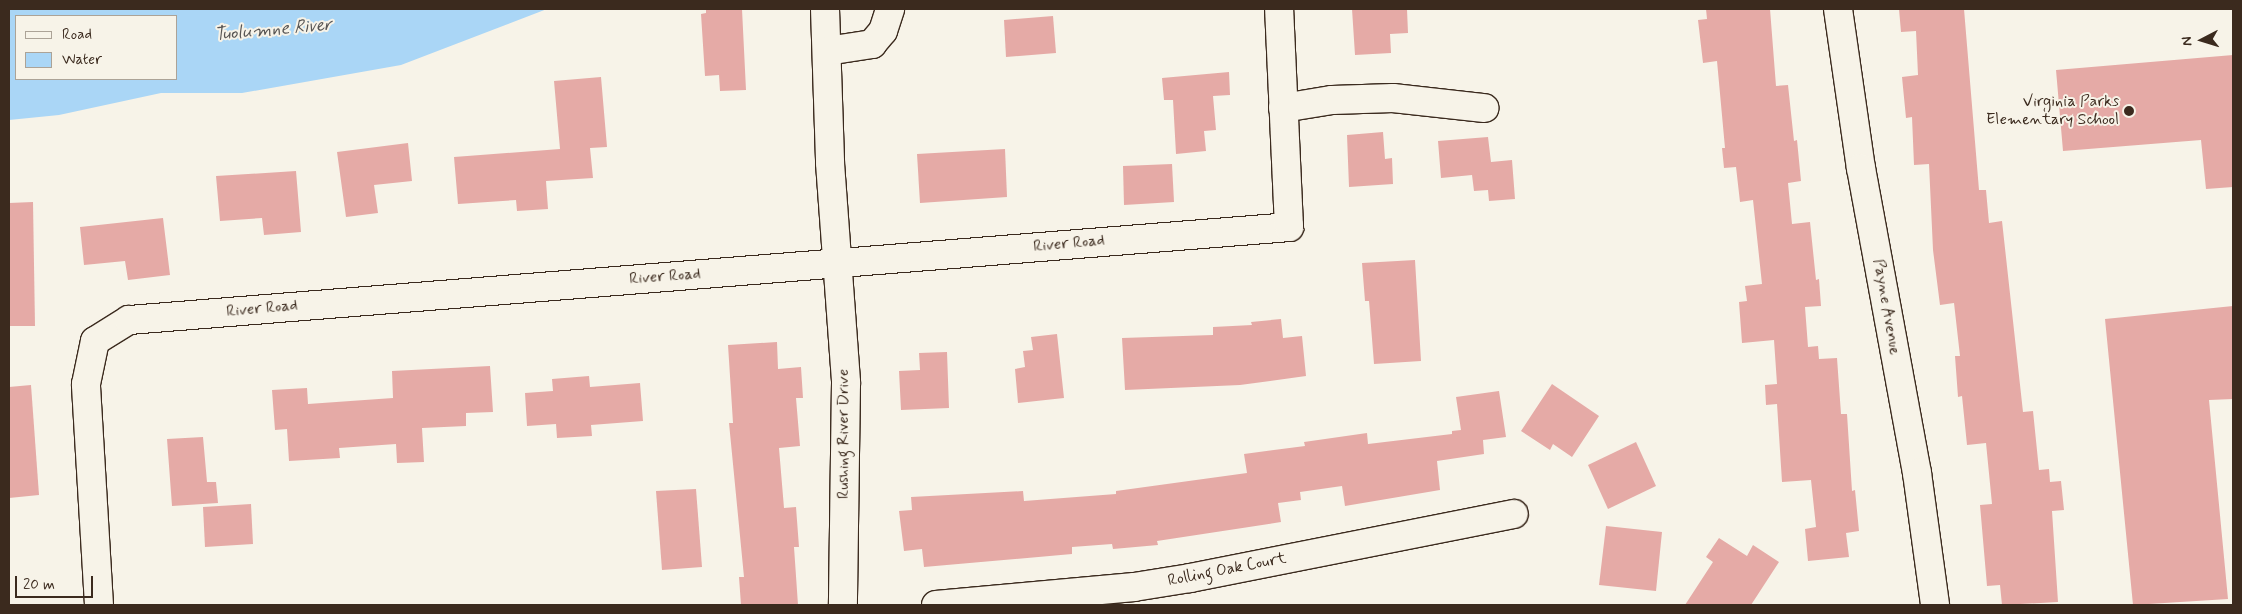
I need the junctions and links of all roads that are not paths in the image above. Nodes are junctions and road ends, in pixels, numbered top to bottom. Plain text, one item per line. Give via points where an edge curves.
1 (825, 9) edge
2 (890, 9) edge
3 (1279, 9) edge
4 (1838, 9) edge
5 (827, 51) junction
6 (1283, 108) junction
7 (1484, 108) dead end
8 (839, 263) junction
9 (1514, 514) dead end
10 (1134, 596) edge
11 (99, 605) edge
12 (843, 605) edge
13 (936, 605) edge
14 (1936, 605) edge

1 - 5 street, Rushing River Drive
2 - 5 street via 883,31 872,44
3 - 6 street, River Road
4 - 14 street, Payne Avenue via 1861,168 1917,473
5 - 8 street, Rushing River Drive via 830,163
6 - 7 street via 1332,100 1394,98
6 - 8 street, River Road via 1289,226
8 - 11 street, River Road via 129,320 94,341 86,384
8 - 12 street, Rushing River Drive via 846,384
9 - 10 street, Rolling Oak Court
10 - 13 street, Rolling Oak Court

